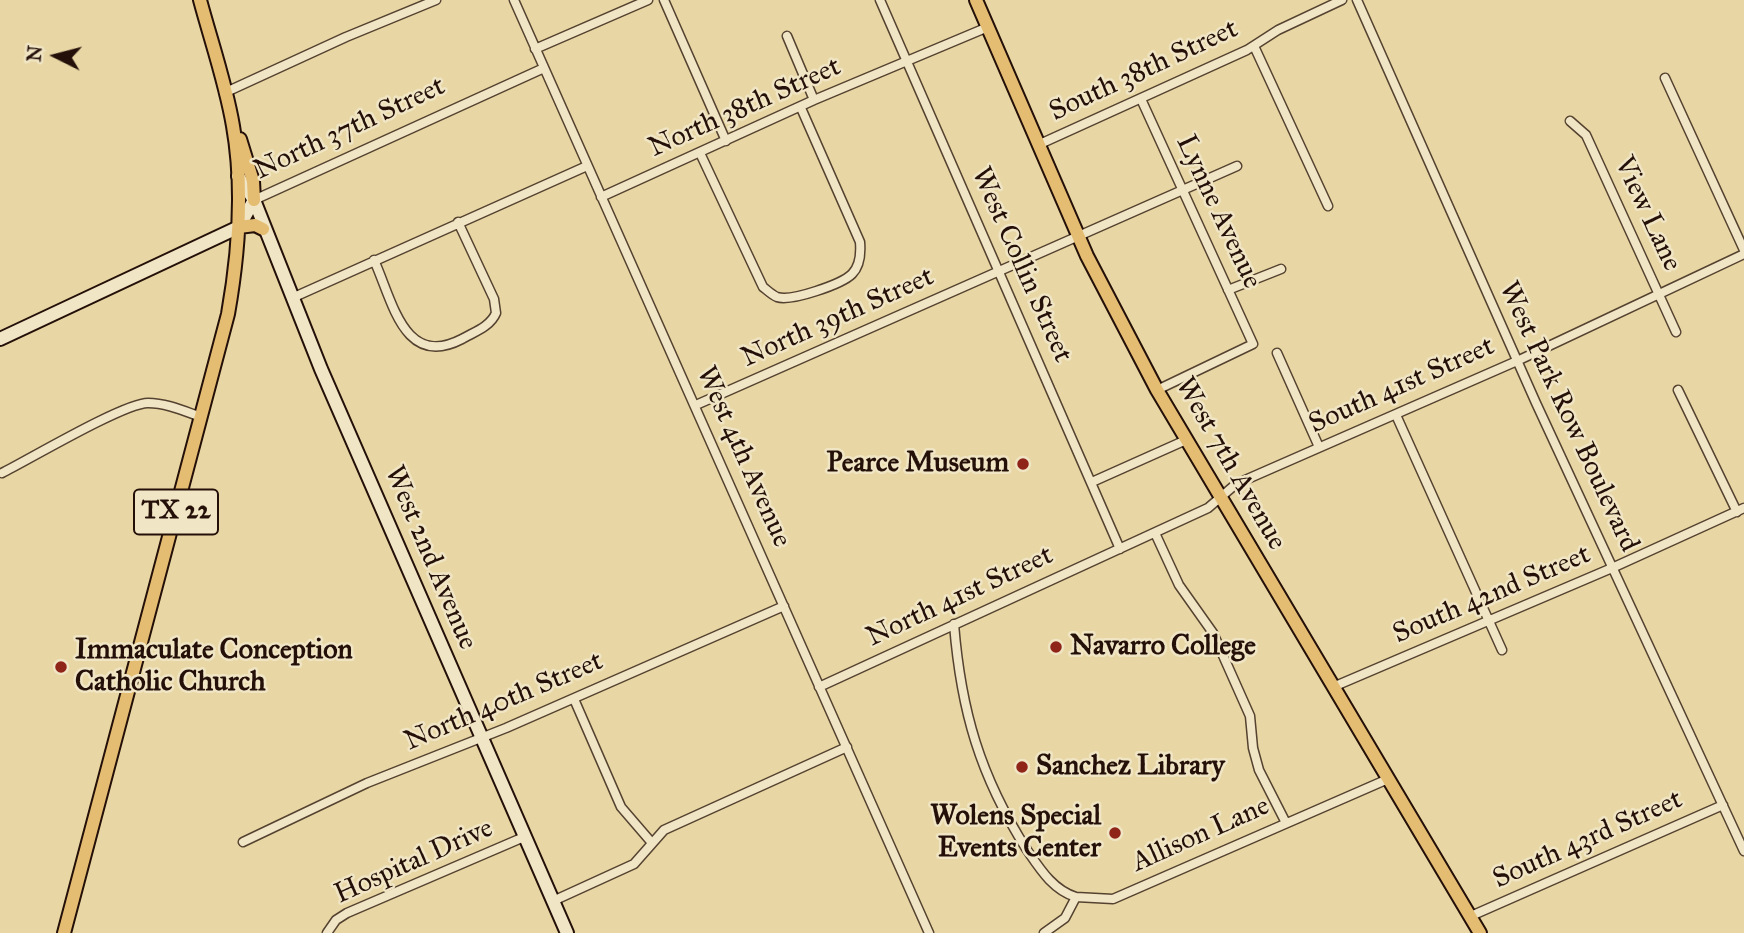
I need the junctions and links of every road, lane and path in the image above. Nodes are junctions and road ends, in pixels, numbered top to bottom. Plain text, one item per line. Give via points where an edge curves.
1 (201, 0) edge
2 (436, 0) edge
3 (513, 0) edge
4 (648, 0) edge
5 (664, 0) edge
6 (880, 0) edge
7 (976, 0) edge
8 (1342, 0) edge
9 (1357, 0) edge
10 (988, 27) junction
11 (787, 36) dead end
12 (1254, 46) junction
13 (535, 49) junction
14 (906, 61) junction
15 (544, 68) junction
16 (1665, 78) dead end
17 (224, 93) junction
18 (1141, 99) junction
19 (814, 100) junction
20 (801, 108) junction
21 (1570, 121) dead end
22 (233, 123) junction
23 (726, 141) junction
24 (1040, 144) junction
25 (700, 153) junction
26 (587, 166) junction
27 (1237, 166) dead end
28 (238, 176) junction
29 (1182, 189) junction
30 (601, 197) junction
31 (254, 200) junction
32 (1328, 206) dead end
33 (458, 222) junction
34 (239, 227) junction
35 (263, 229) junction
36 (1077, 234) junction
37 (1744, 252) edge
38 (374, 260) junction
39 (1281, 269) dead end
40 (997, 271) junction
41 (1228, 290) junction
42 (1659, 294) junction
43 (292, 298) junction
44 (1676, 332) dead end
45 (0, 339) edge
46 (1278, 353) dead end
47 (1517, 361) junction
48 (1157, 390) junction
49 (1678, 390) dead end
50 (696, 405) junction
51 (1396, 415) junction
52 (201, 416) junction
53 (1186, 440) junction
54 (1319, 447) junction
55 (2, 473) dead end
56 (1092, 482) junction
57 (1222, 498) junction
58 (1741, 510) edge
59 (1155, 533) junction
60 (1120, 549) junction
61 (1612, 568) junction
62 (784, 606) junction
63 (1489, 619) junction
64 (954, 624) junction
65 (1502, 650) dead end
66 (819, 687) junction
67 (1333, 687) junction
68 (574, 699) junction
69 (481, 738) junction
70 (847, 747) junction
71 (1388, 779) junction
72 (1723, 805) junction
73 (1286, 822) junction
74 (524, 837) junction
75 (243, 842) dead end
76 (652, 842) junction
77 (1744, 851) edge
78 (1076, 897) junction
79 (553, 901) junction
80 (1471, 916) junction
81 (64, 933) edge
82 (327, 933) edge
83 (567, 933) edge
84 (929, 933) edge
85 (1044, 933) edge
86 (1480, 933) edge

1 - 17 main road, TX 22
2 - 17 street
3 - 13 street, West 4th Avenue
4 - 13 street
5 - 23 street
6 - 14 street, West Collin Street
7 - 10 main road, West 7th Avenue
8 - 12 street, South 38th Street
9 - 47 street, West Park Row Boulevard
10 - 14 street
10 - 24 main road, West 7th Avenue
11 - 19 street
12 - 18 street, South 38th Street
12 - 32 street
13 - 15 street, West 4th Avenue
14 - 19 street, North 38th Street
14 - 40 street, West Collin Street
15 - 26 street, West 4th Avenue
15 - 31 street, North 37th Street
16 - 37 street
17 - 22 main road, TX 22
18 - 24 street, South 38th Street
18 - 29 street, Lynne Avenue
19 - 20 street, North 38th Street
20 - 23 street, North 38th Street
20 - 25 street via 860,243 854,272 841,281 790,297 776,297 763,287
21 - 42 street, View Lane via 1586,135
22 - 28 main road, TX 22
22 - 31 main road via 253,181
23 - 25 street, North 38th Street
24 - 36 main road, West 7th Avenue
25 - 30 street, North 38th Street
26 - 30 street, West 4th Avenue
26 - 33 street
27 - 29 street, North 39th Street
28 - 31 street, West 2nd Avenue
28 - 34 main road, TX 22
29 - 36 street, North 39th Street
29 - 41 street, Lynne Avenue
30 - 50 street, West 4th Avenue
31 - 34 street, North 37th Street
31 - 35 street, West 2nd Avenue
33 - 38 street
33 - 38 street via 494,299 496,313 488,325 448,346 430,348 412,338
34 - 35 main road
34 - 45 street
34 - 52 main road, TX 22 via 228,314
35 - 43 street, West 2nd Avenue
36 - 40 street, North 39th Street
36 - 48 main road, West 7th Avenue
37 - 42 street, South 41st Street
38 - 43 street
39 - 41 street
40 - 50 street, North 39th Street
40 - 56 street, West Collin Street
41 - 48 street, Lynne Avenue via 1253,344
42 - 44 street, View Lane
42 - 47 street, South 41st Street
43 - 69 street, West 2nd Avenue
46 - 54 street
47 - 51 street, South 41st Street
47 - 61 street, West Park Row Boulevard
48 - 53 main road, West 7th Avenue
49 - 58 street
50 - 62 street, West 4th Avenue
51 - 54 street, South 41st Street
51 - 63 street
52 - 55 street via 144,403
52 - 81 main road, TX 22
53 - 56 street
53 - 57 main road, West 7th Avenue
54 - 57 street, South 41st Street via 1236,484
56 - 60 street, West Collin Street
57 - 59 street, South 41st Street
57 - 67 main road, West 7th Avenue
58 - 61 street, South 42nd Street
59 - 60 street, South 41st Street
59 - 73 street via 1179,585 1213,633 1250,716 1259,770
60 - 64 street, North 41st Street
61 - 63 street, South 42nd Street
61 - 72 street, West Park Row Boulevard
62 - 66 street, West 4th Avenue
62 - 68 street, North 40th Street
63 - 65 street
63 - 67 street, South 42nd Street
64 - 66 street, North 41st Street
64 - 78 street via 966,718 995,796 1043,873
66 - 70 street, West 4th Avenue
67 - 71 main road, West 7th Avenue
68 - 69 street, North 40th Street
68 - 76 street via 621,807
69 - 74 street, West 2nd Avenue
69 - 75 street, North 40th Street via 367,783
70 - 76 street via 676,824
70 - 84 street, West 4th Avenue
71 - 73 street, Allison Lane
71 - 80 main road, West 7th Avenue
72 - 77 street, West Park Row Boulevard
72 - 80 street, South 43rd Street
73 - 78 street, Allison Lane via 1113,899
74 - 79 street, West 2nd Avenue
74 - 82 street, Hospital Drive via 347,913
76 - 79 street via 634,864
78 - 85 street via 1065,918
79 - 83 street, West 2nd Avenue
80 - 86 main road, West 7th Avenue

